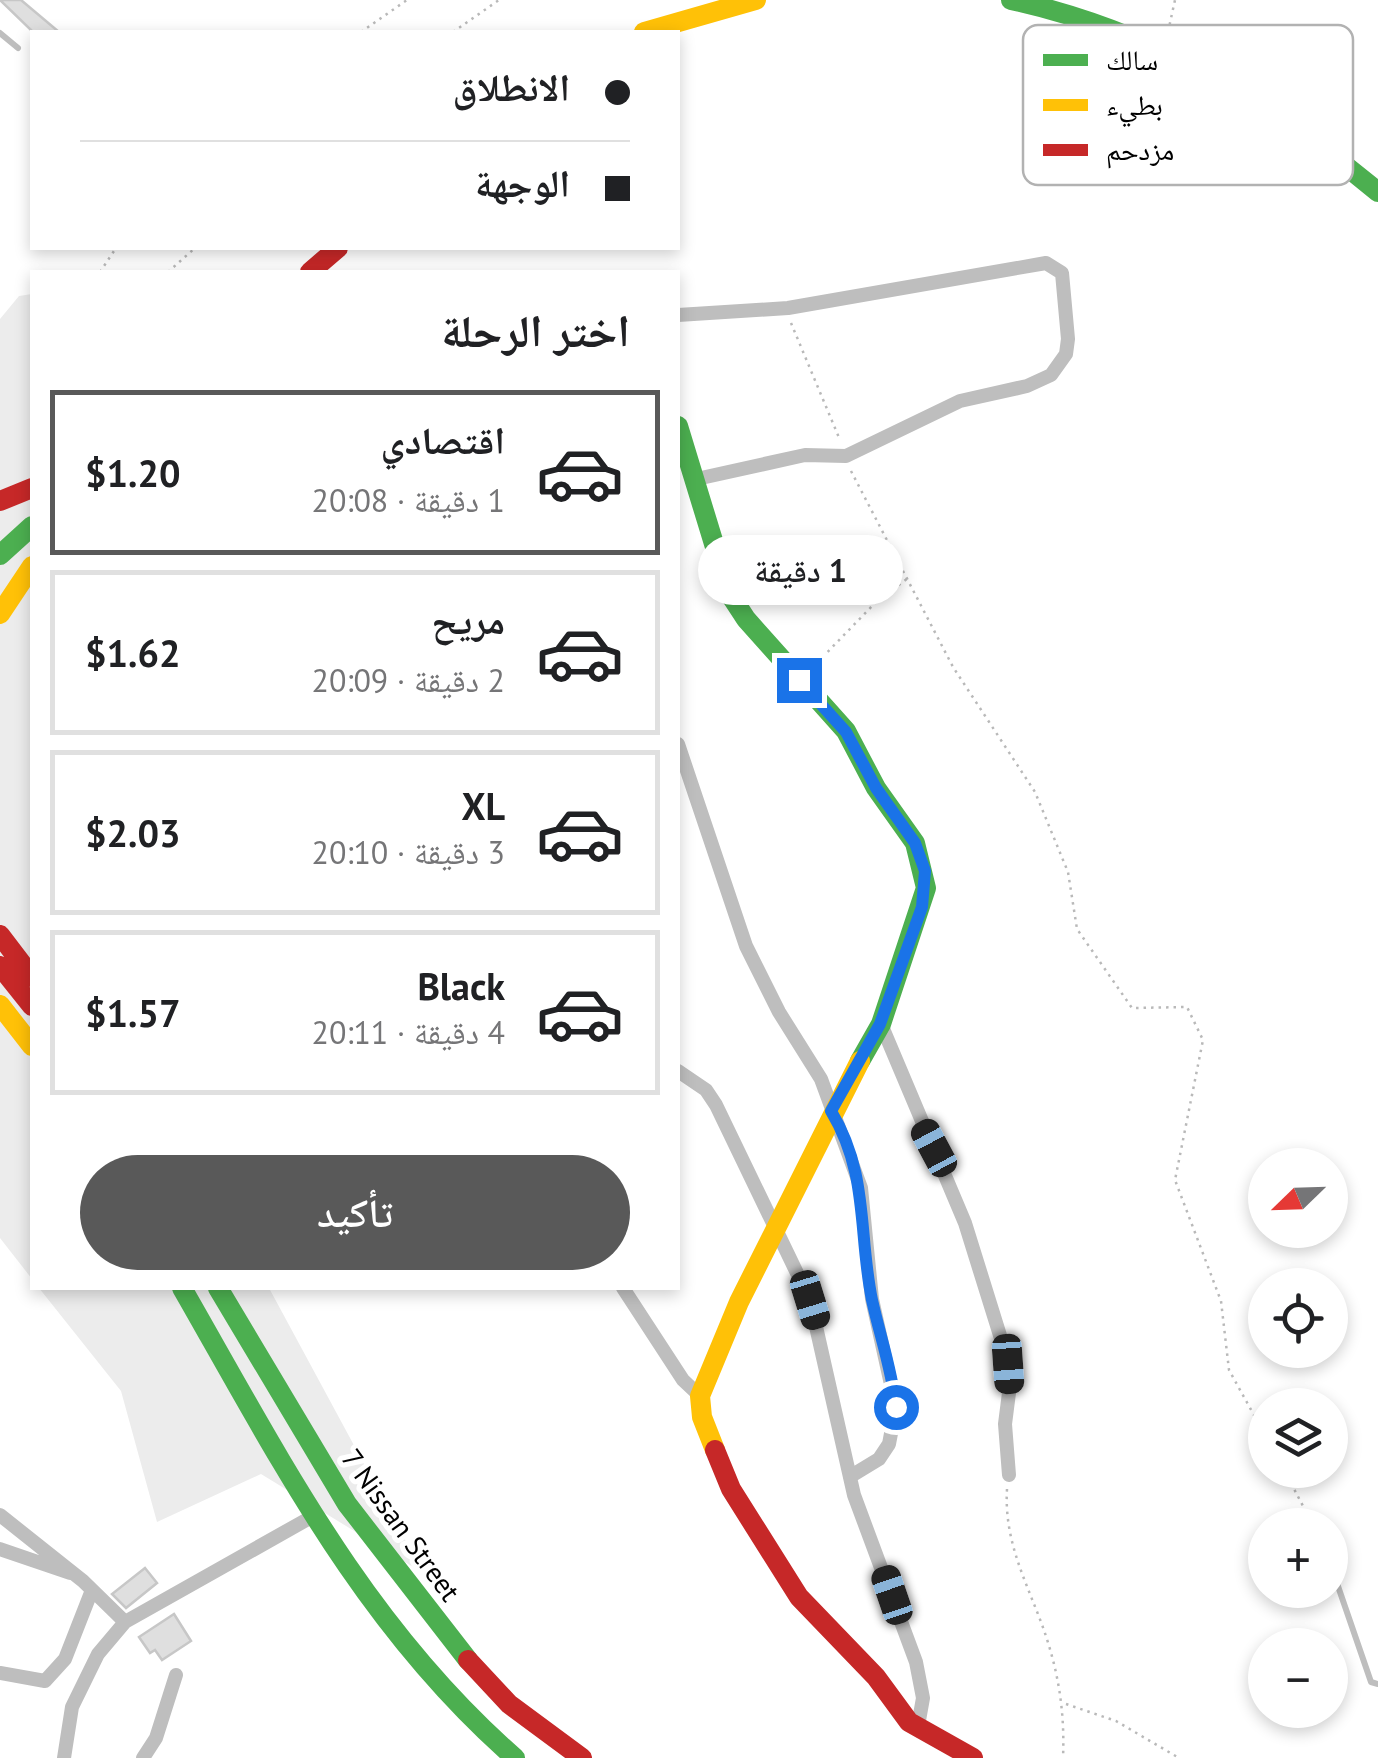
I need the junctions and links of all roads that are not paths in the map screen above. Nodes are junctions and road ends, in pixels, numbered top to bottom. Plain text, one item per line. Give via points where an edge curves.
1 (756, 0) edge
2 (1011, 0) edge
3 (1106, 25) edge
4 (651, 30) edge
5 (0, 33) edge
6 (18, 48) dead end
7 (1353, 173) edge
8 (1378, 192) edge
9 (336, 250) edge
10 (312, 270) edge
11 (680, 315) edge
12 (680, 434) edge
13 (692, 480) junction
14 (30, 489) edge
15 (0, 501) edge
16 (30, 528) edge
17 (0, 555) edge
18 (30, 569) edge
19 (0, 614) edge
20 (680, 750) edge
21 (0, 935) edge
22 (0, 966) edge
23 (30, 975) edge
24 (30, 1004) edge
25 (0, 1005) edge
26 (880, 1024) junction
27 (30, 1043) edge
28 (680, 1072) edge
29 (831, 1111) junction
30 (778, 1230) junction
31 (183, 1290) edge
32 (219, 1290) edge
33 (624, 1290) edge
34 (700, 1396) junction
35 (1008, 1474) road end
36 (850, 1476) junction
37 (0, 1515) edge
38 (315, 1515) junction
39 (0, 1549) edge
40 (76, 1576) junction
41 (92, 1590) junction
42 (1346, 1608) edge
43 (125, 1622) junction
44 (0, 1673) edge
45 (176, 1675) dead end
46 (1378, 1684) edge
47 (918, 1726) junction
48 (64, 1758) edge
49 (143, 1758) edge
50 (515, 1758) edge
51 (582, 1758) edge
52 (973, 1758) edge

1 - 4 main road
2 - 3 main road
5 - 6 lane
7 - 8 main road
9 - 10 main road
11 - 13 street via 788,308 1046,263 1062,273 1069,310 1066,354 1051,374 1027,386 960,401 846,456 806,455
12 - 13 main road
13 - 26 main road via 737,607 846,732 915,843 925,871 922,907
14 - 15 main road
16 - 17 main road
18 - 19 main road
20 - 29 street via 746,946 821,1079
21 - 23 main road
22 - 24 main road
25 - 27 main road
26 - 29 main road
26 - 35 street via 965,1222 1003,1345 1010,1385
28 - 30 street via 716,1106
29 - 30 main road
29 - 36 street via 861,1188 872,1298 896,1407 889,1444 879,1459
30 - 34 main road
30 - 36 street via 813,1310
31 - 38 main road
32 - 51 main road, 7 Nissan Street via 347,1504 452,1642 508,1704
33 - 34 street
34 - 47 main road via 717,1463 782,1576
36 - 47 street via 916,1662 923,1698
37 - 40 street
38 - 43 street
38 - 50 main road via 422,1672
39 - 40 street
40 - 41 street
41 - 43 street
41 - 44 street via 65,1659 45,1681
42 - 46 lane via 1371,1682
43 - 48 street via 98,1654 72,1707
45 - 49 street
47 - 52 main road

